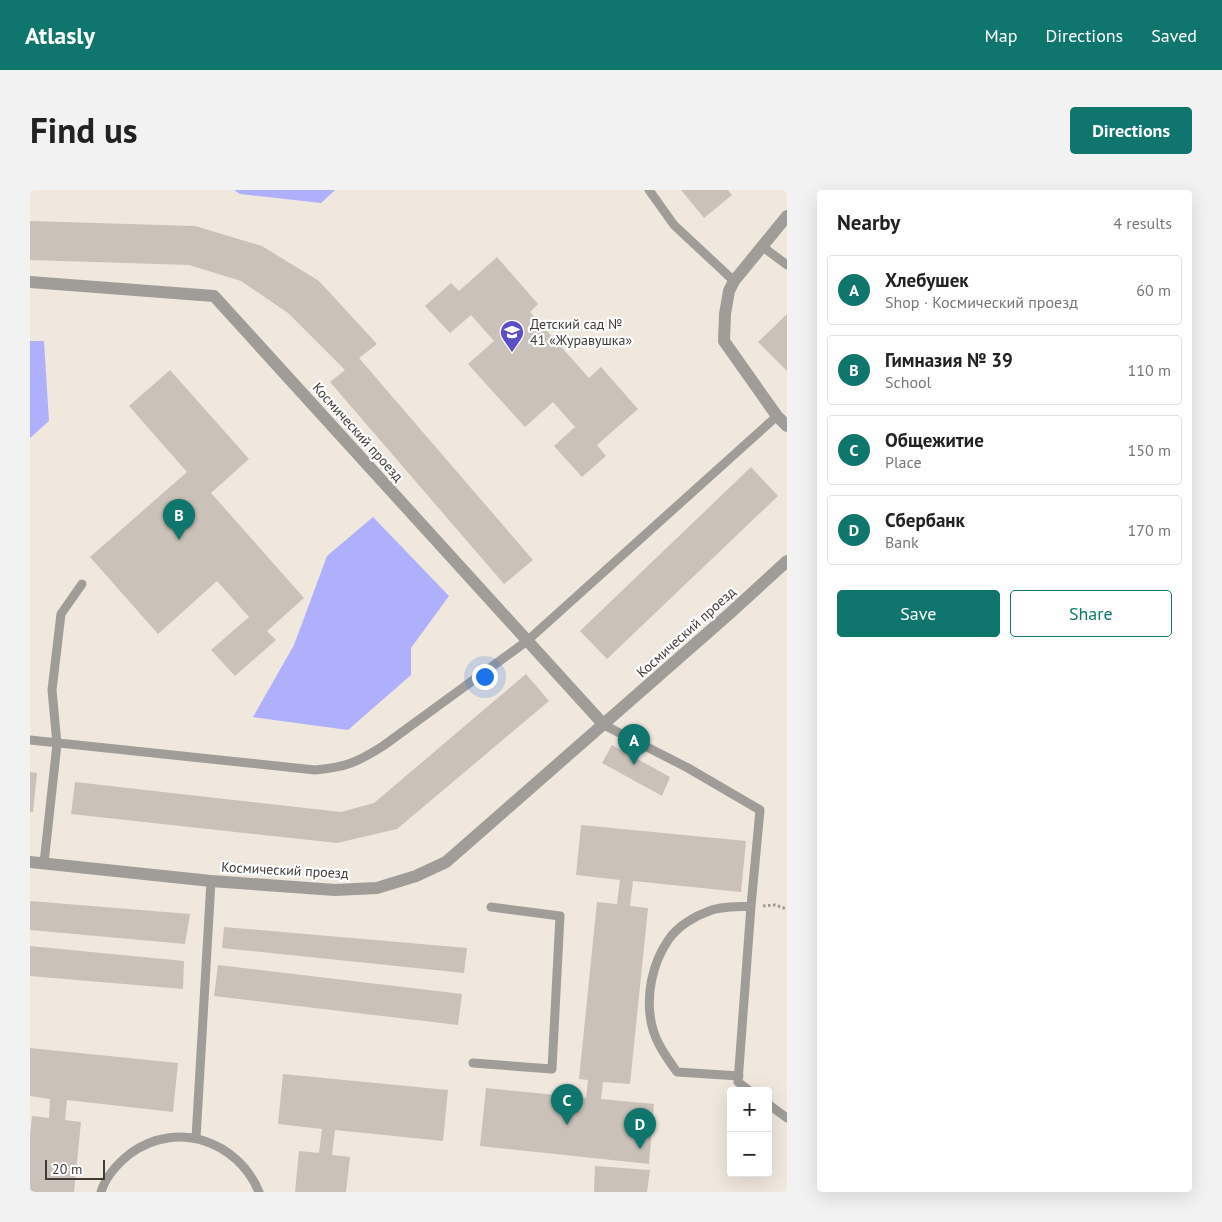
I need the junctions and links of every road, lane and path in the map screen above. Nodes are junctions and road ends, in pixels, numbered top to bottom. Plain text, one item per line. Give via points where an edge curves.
1 (649, 190) edge
2 (787, 216) edge
3 (763, 247) junction
4 (787, 265) edge
5 (734, 281) junction
6 (30, 282) edge
7 (776, 416) junction
8 (787, 426) edge
9 (787, 561) edge
10 (82, 584) dead end
11 (527, 641) junction
12 (604, 725) junction
13 (30, 740) edge
14 (57, 744) junction
15 (30, 862) edge
16 (44, 863) junction
17 (211, 881) junction
18 (751, 906) junction
19 (491, 907) dead end
20 (787, 909) edge
21 (473, 1063) dead end
22 (739, 1076) junction
23 (745, 1087) edge
24 (772, 1107) edge
25 (787, 1118) edge
26 (196, 1138) junction
27 (101, 1192) edge
28 (259, 1192) edge

1 - 5 lane via 674,225
2 - 3 street
3 - 4 lane
3 - 5 street
5 - 7 street via 725,314 724,341
6 - 11 street, Космический проезд via 214,296
7 - 8 street
7 - 11 lane
9 - 12 street, Космический проезд
10 - 14 lane via 61,614 52,690
11 - 12 street, Космический проезд
11 - 14 lane via 383,746 359,761 337,768 315,770
12 - 17 street, Космический проезд via 446,862 416,876 377,888 334,890
12 - 18 lane via 760,810
13 - 14 lane
14 - 16 lane
15 - 16 street, Космический проезд
16 - 17 street, Космический проезд
17 - 26 lane
18 - 20 path
18 - 22 lane
18 - 22 lane via 711,910 691,919 669,938 654,969 649,996 652,1026 663,1053 677,1072
19 - 21 lane via 560,916 552,1069
22 - 23 lane via 738,1082
24 - 25 lane
26 - 27 lane via 168,1137 142,1145 120,1162
26 - 28 lane via 222,1148 244,1166

